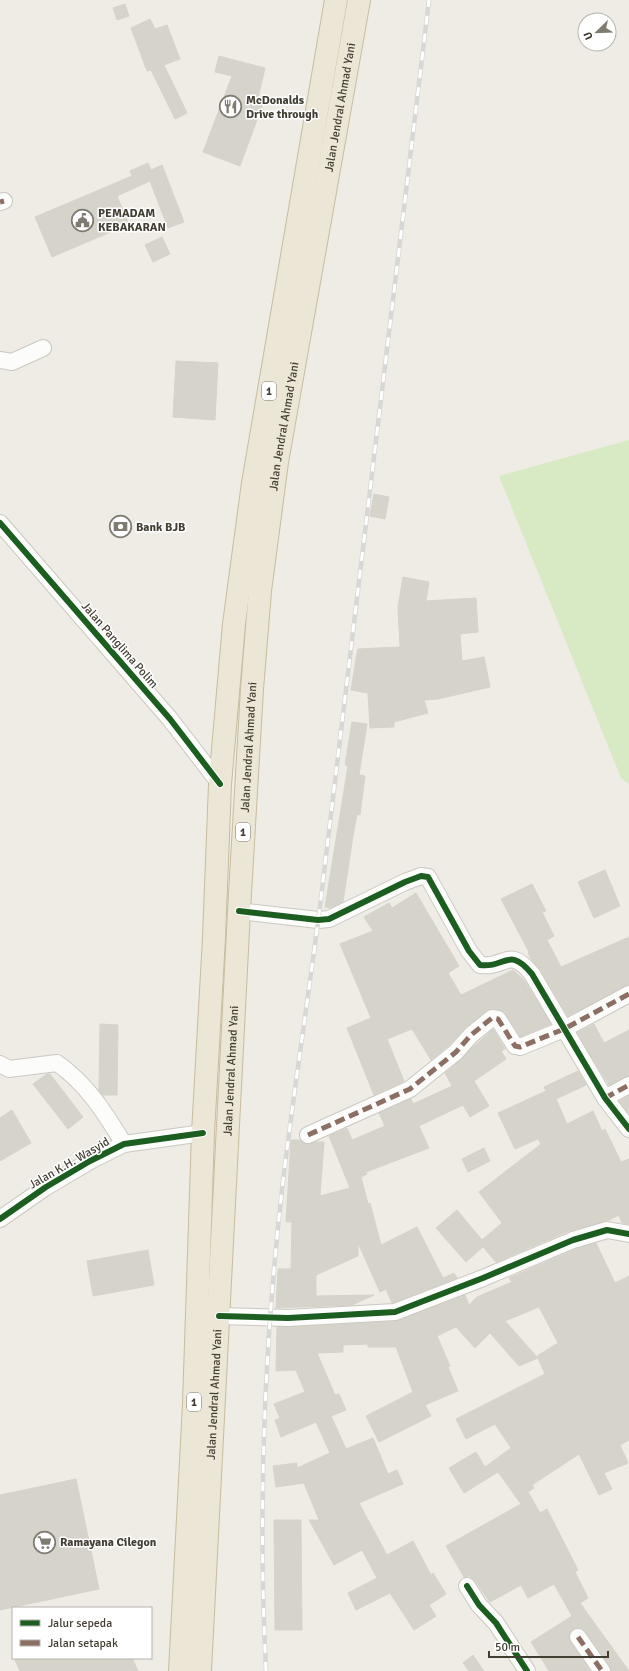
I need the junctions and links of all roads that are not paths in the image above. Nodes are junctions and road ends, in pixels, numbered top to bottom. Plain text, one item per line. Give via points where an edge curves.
1 (336, 0) edge
2 (359, 0) edge
3 (43, 348) dead end
4 (0, 360) edge
5 (0, 523) edge
6 (220, 784) junction
7 (239, 912) junction
8 (629, 994) edge
9 (564, 1029) junction
10 (0, 1064) edge
11 (629, 1085) edge
12 (605, 1098) junction
13 (629, 1129) edge
14 (203, 1133) junction
15 (308, 1135) dead end
16 (124, 1144) junction
17 (0, 1219) edge
18 (629, 1234) edge
19 (219, 1316) junction
20 (468, 1586) dead end
21 (578, 1637) dead end
22 (180, 1671) edge
23 (200, 1671) edge
24 (527, 1671) edge
25 (602, 1671) edge

1 - 6 highway, Jalan Jendral Ahmad Yani / 1 via 253,483 234,624
2 - 7 highway, Jalan Jendral Ahmad Yani / 1 via 276,462 258,614
3 - 4 street via 12,362
5 - 6 street, Jalan Panglima Polim via 170,719
6 - 14 highway, Jalan Jendral Ahmad Yani / 1
7 - 9 street via 329,919 405,882 425,876 431,881 469,951 480,965 486,966 508,959 524,964
7 - 19 highway, Jalan Jendral Ahmad Yani / 1
8 - 9 street
9 - 12 street
9 - 15 street via 517,1047 498,1019 492,1018 471,1035 456,1052 410,1089
10 - 16 street via 9,1069 57,1063 89,1091
11 - 12 street
12 - 13 street
14 - 16 street, Jalan K.H. Wasyid
14 - 22 highway, Jalan Jendral Ahmad Yani / 1 via 194,1404
16 - 17 street, Jalan K.H. Wasyid via 46,1187
18 - 19 street via 607,1230 572,1240 395,1312 288,1318
19 - 23 highway, Jalan Jendral Ahmad Yani / 1
20 - 24 street
21 - 25 street

